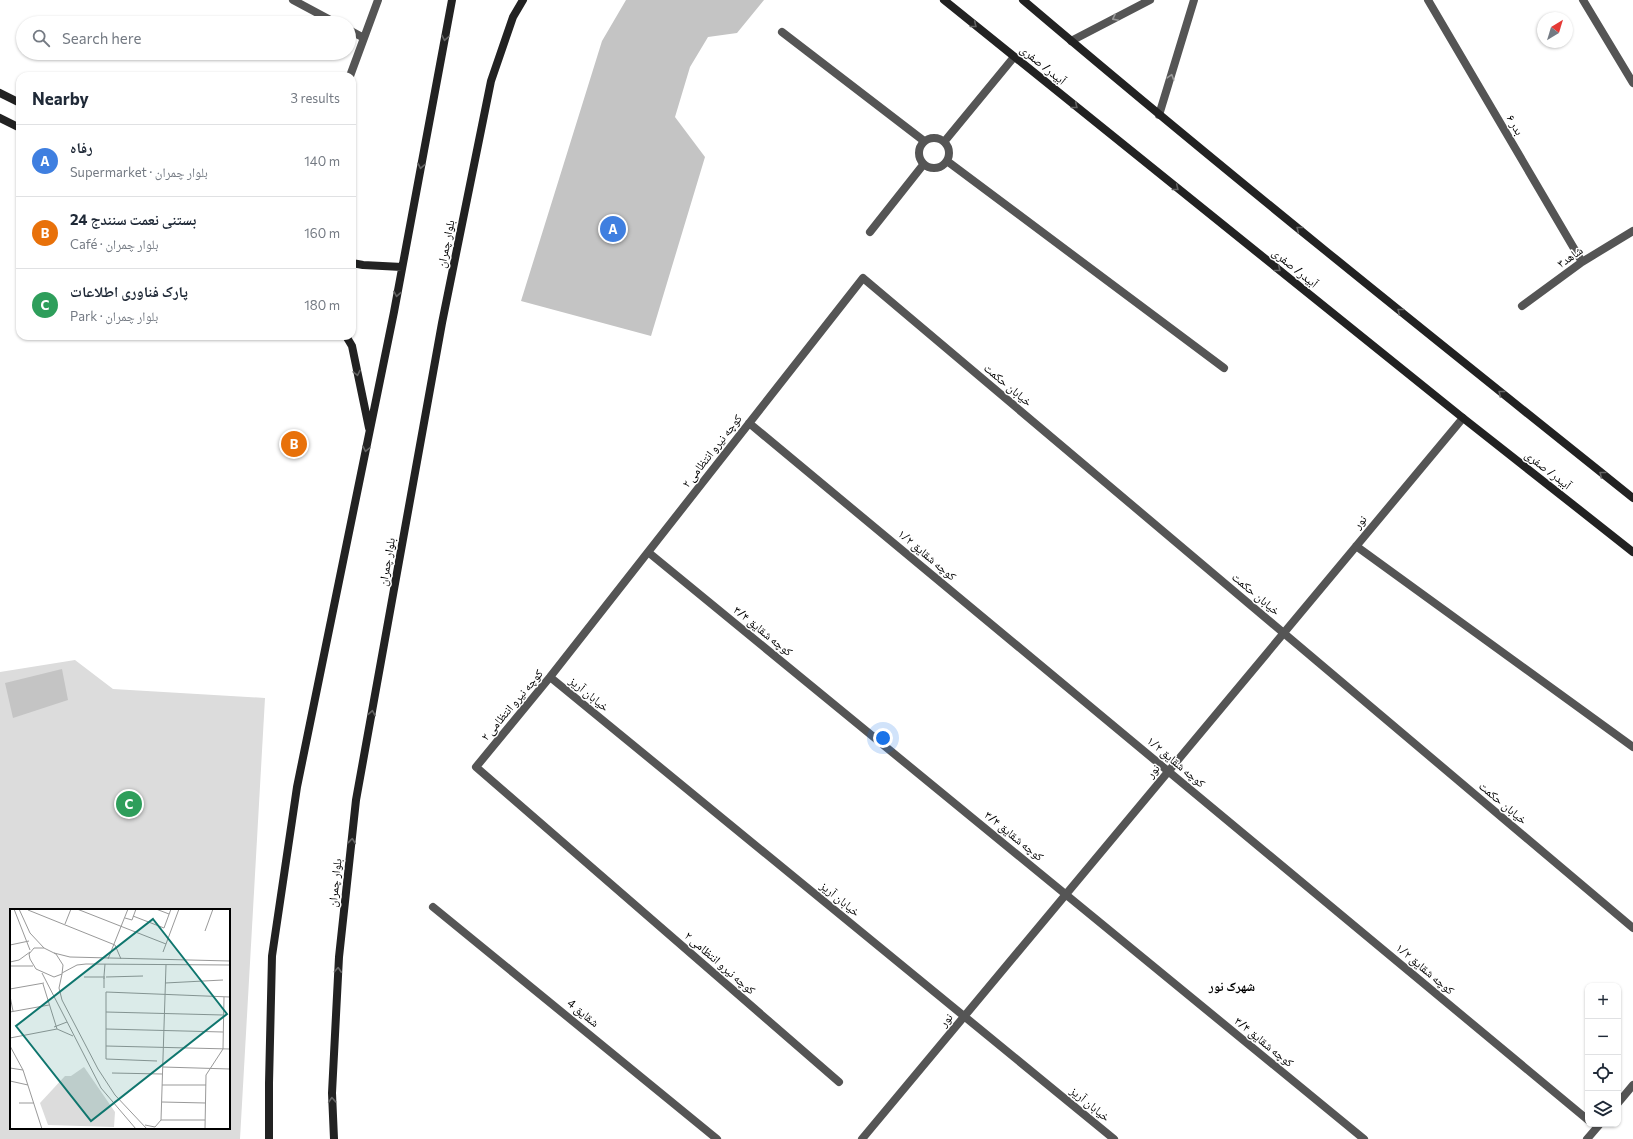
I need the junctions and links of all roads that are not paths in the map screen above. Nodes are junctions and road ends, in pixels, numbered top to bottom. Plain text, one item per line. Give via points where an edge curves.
1 (293, 0) edge
2 (378, 0) edge
3 (452, 0) edge
4 (944, 0) edge
5 (1023, 0) edge
6 (1150, 0) edge
7 (1194, 0) edge
8 (1428, 0) edge
9 (1583, 0) edge
10 (520, 2) edge
11 (323, 16) edge
12 (782, 32) dead end
13 (356, 34) edge
14 (364, 38) junction
15 (1071, 41) junction
16 (1014, 57) junction
17 (356, 60) edge
18 (356, 60) edge
19 (351, 72) edge
20 (1633, 83) edge
21 (0, 93) edge
22 (16, 101) edge
23 (1159, 115) junction
24 (0, 118) edge
25 (16, 126) edge
26 (924, 141) junction
27 (944, 142) junction
28 (947, 160) junction
29 (923, 165) junction
30 (1633, 231) edge
31 (870, 232) dead end
32 (1582, 262) junction
33 (356, 264) edge
34 (402, 267) junction
35 (862, 278) joint
36 (1522, 306) dead end
37 (348, 340) edge
38 (1224, 368) dead end
39 (1463, 418) junction
40 (749, 423) junction
41 (370, 430) junction
42 (1633, 498) edge
43 (1356, 546) junction
44 (648, 552) junction
45 (1633, 552) edge
46 (1283, 633) junction
47 (550, 678) junction
48 (1633, 746) edge
49 (1168, 771) junction
50 (1066, 894) junction
51 (433, 907) dead end
52 (1633, 928) edge
53 (964, 1016) junction
54 (839, 1082) dead end
55 (1633, 1085) edge
56 (1621, 1099) edge
57 (1585, 1118) edge
58 (1596, 1127) edge
59 (269, 1139) edge
60 (334, 1139) edge
61 (718, 1139) edge
62 (862, 1139) edge
63 (1114, 1139) edge
64 (1364, 1139) edge
65 (1587, 1139) edge

1 - 11 street
2 - 14 street
3 -> 34 main road
4 -> 16 main road, آبیدر/ صفری
5 - 15 main road
6 -> 15 street
23 -> 7 street
8 - 32 street, بدر ۶
9 - 20 street
60 -> 10 main road, بلوار چمران via 332,1093 339,957 356,800 442,323 491,80
12 - 26 street
13 - 14 street
14 - 17 street
15 - 23 main road
16 - 27 street
16 -> 39 main road, آبیدر/ صفری
18 - 19 street
21 - 22 main road
42 -> 23 main road
24 - 25 main road
26 - 27 street via 938,138
26 - 29 street via 918,153
27 - 28 street via 948,147
28 - 29 street via 943,166 936,168
28 - 38 street
29 - 31 street
30 - 32 street, شاهد۳
32 - 36 street, شاهد۳
33 - 34 main road
34 -> 41 main road
35 - 40 street, کوچه نیرو انتظامی ۲
35 - 46 street, خیابان حکمت
37 -> 41 main road via 352,346
39 - 43 street, نور
39 - 45 main road, آبیدر/ صفری
40 - 44 street, کوچه نیرو انتظامی ۲
40 - 49 street, کوچه شقایق ۱/۲
41 -> 59 main road via 297,787 272,956
43 - 46 street, نور
43 - 48 street
44 - 47 street, کوچه نیرو انتظامی ۲
44 - 50 street, کوچه شقایق ۳/۴
46 - 49 street, نور
46 - 52 street, خیابان حکمت
47 - 53 street, خیابان آریز
47 - 54 street, کوچه نیرو انتظامی ۲ via 476,767
49 - 50 street, نور
49 - 57 street, کوچه شقایق ۱/۲
50 - 53 street, نور
50 - 64 street, کوچه شقایق ۳/۴
51 - 61 street, شقایق 4
53 - 62 street, نور
53 - 63 street, خیابان آریز
55 - 56 street
58 - 65 street

